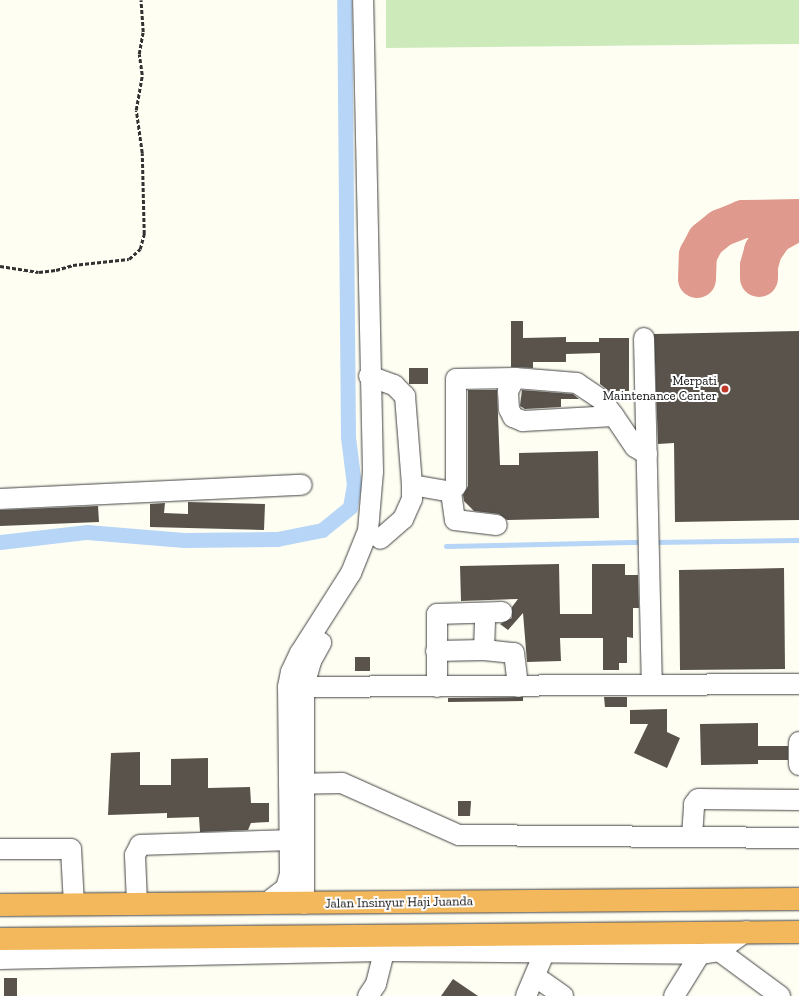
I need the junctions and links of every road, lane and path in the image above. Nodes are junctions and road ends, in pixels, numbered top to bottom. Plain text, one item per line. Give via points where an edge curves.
1 (141, 0) edge
2 (363, 0) edge
3 (0, 266) edge
4 (644, 338) dead end
5 (369, 376) junction
6 (515, 378) junction
7 (614, 416) junction
8 (647, 454) junction
9 (373, 472) junction
10 (412, 485) junction
11 (302, 486) dead end
12 (451, 492) junction
13 (0, 499) edge
14 (497, 525) dead end
15 (380, 539) junction
16 (484, 650) junction
17 (436, 651) junction
18 (652, 684) junction
19 (799, 684) edge
20 (303, 687) junction
21 (437, 687) junction
22 (518, 687) junction
23 (799, 742) edge
24 (799, 765) edge
25 (302, 784) junction
26 (799, 800) edge
27 (692, 836) junction
28 (799, 838) edge
29 (290, 840) junction
30 (0, 849) edge
31 (799, 899) edge
32 (668, 900) junction
33 (268, 902) junction
34 (74, 904) junction
35 (137, 904) junction
36 (304, 904) junction
37 (0, 905) edge
38 (747, 931) junction
39 (668, 932) junction
40 (799, 932) edge
41 (0, 939) edge
42 (386, 942) junction
43 (545, 950) junction
44 (710, 952) junction
45 (0, 958) edge
46 (536, 977) junction
47 (368, 996) edge
48 (526, 996) edge
49 (563, 996) edge
50 (674, 996) edge
51 (780, 996) edge

1 - 3 path via 144,32 139,54 142,75 136,110 142,153 144,227 140,249 129,260 73,265 56,270 39,272
2 - 5 street
4 - 8 street
5 - 9 street
5 - 10 street via 394,384 404,396
6 - 7 street via 577,383 602,400
6 - 7 street via 508,391 508,409 513,417 523,421
6 - 12 street via 456,379 456,486
7 - 8 street via 635,447
8 - 18 street
9 - 15 street
9 - 20 street via 365,543 351,573 300,653
10 - 12 street
10 - 15 street via 412,499 403,520
11 - 13 street
12 - 14 street via 455,520
15 - 20 street via 350,599 311,660
16 - 17 street
16 - 17 street via 493,613 437,614
16 - 22 street via 514,653
17 - 21 street
18 - 19 street
18 - 22 street
20 - 21 street
20 - 25 street
21 - 22 street
23 - 24 street
25 - 27 street via 336,783 459,835
25 - 29 street
25 - 36 street
26 - 27 street via 698,799 694,804
27 - 28 street
29 - 33 street via 286,888
29 - 35 street via 140,845 135,855
30 - 34 street via 72,848
31 - 32 highway, Jalan Insinyur Haji Juanda
32 - 36 highway, Jalan Insinyur Haji Juanda
32 - 39 highway
33 - 35 highway, Jalan Insinyur Haji Juanda
33 - 36 highway, Jalan Insinyur Haji Juanda
34 - 35 highway, Jalan Insinyur Haji Juanda
34 - 37 highway, Jalan Insinyur Haji Juanda
38 - 39 highway
38 - 40 highway
38 - 44 street
39 - 42 highway
41 - 42 highway
42 - 43 street
42 - 45 street
42 - 47 street via 376,984
43 - 44 street
43 - 46 street
44 - 50 street
44 - 51 street
46 - 48 street
46 - 49 street

